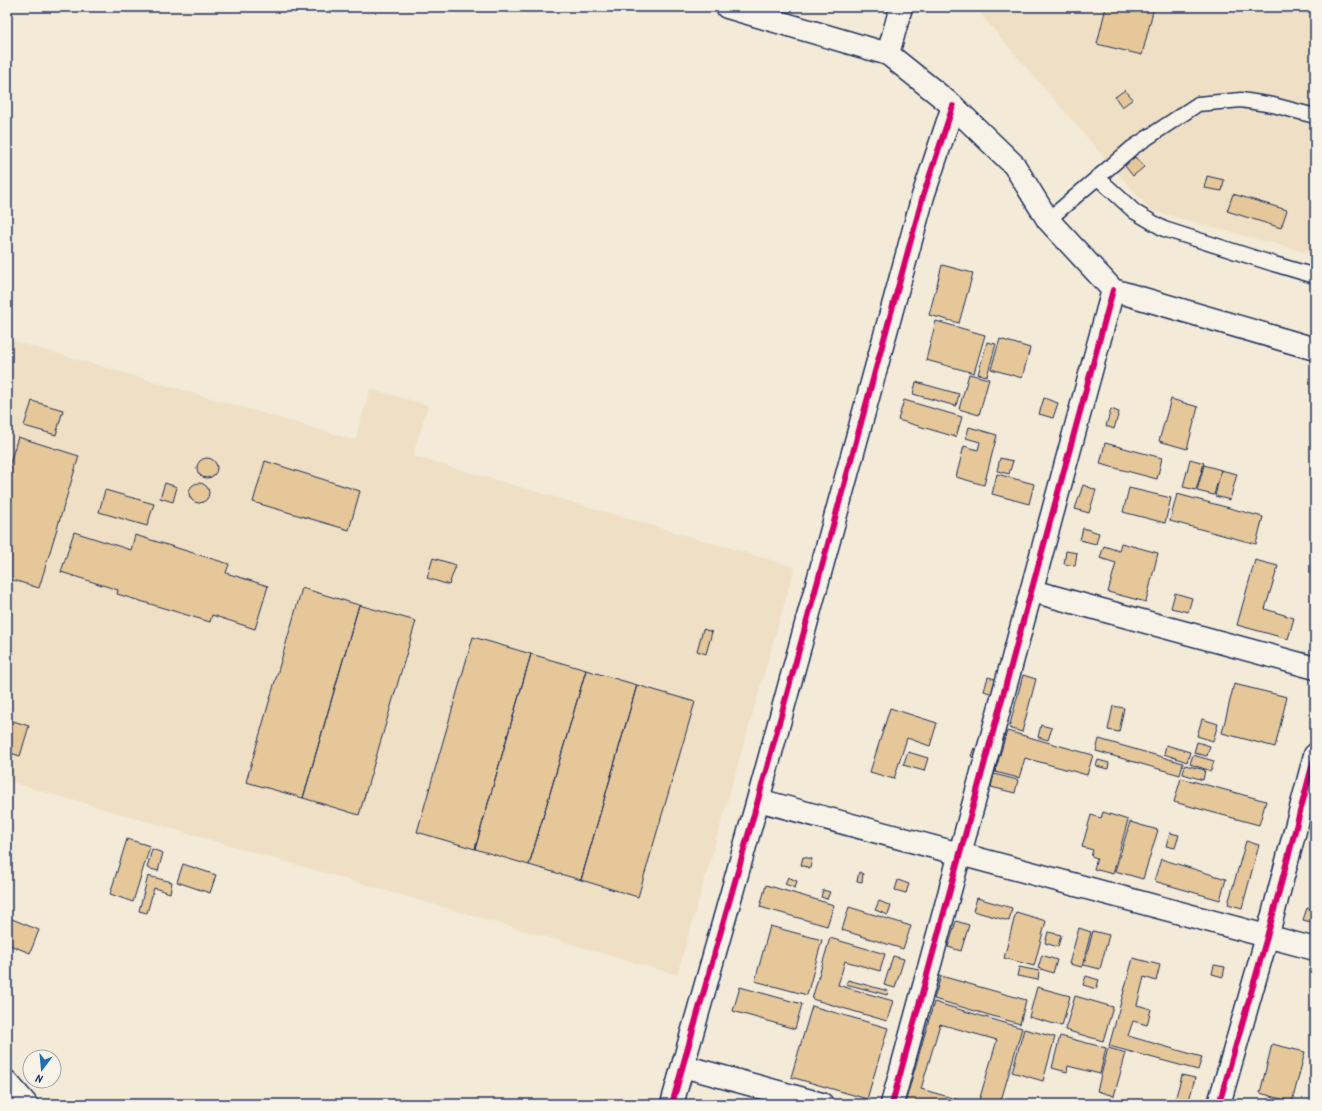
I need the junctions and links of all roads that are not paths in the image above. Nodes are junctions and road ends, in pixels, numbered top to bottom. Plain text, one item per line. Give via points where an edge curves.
1 (727, 7) edge
2 (901, 7) edge
3 (888, 54) junction
4 (953, 106) junction
5 (1315, 116) edge
6 (1098, 177) junction
7 (1048, 220) junction
8 (1315, 276) edge
9 (1113, 290) junction
10 (1315, 349) edge
11 (1032, 590) junction
12 (1315, 668) edge
13 (1315, 755) edge
14 (758, 800) junction
15 (960, 855) junction
16 (1267, 937) junction
17 (1315, 949) edge
18 (683, 1066) junction
19 (7, 1082) edge
20 (26, 1104) edge
21 (672, 1104) edge
22 (822, 1104) edge
23 (892, 1104) edge
24 (1219, 1104) edge

1 - 3 street
2 - 3 street
3 - 4 street
4 - 7 street via 1014,165
4 - 14 street via 923,196
5 - 6 lane via 1241,100 1198,104 1132,148
6 - 7 lane
6 - 8 lane via 1135,212 1164,229
7 - 9 street
9 - 10 street
9 - 11 street
11 - 12 street
11 - 15 street
13 - 16 street
14 - 15 street
14 - 18 street
15 - 16 street
15 - 23 street
16 - 17 street
16 - 24 street
18 - 21 street
18 - 22 street
19 - 20 street

